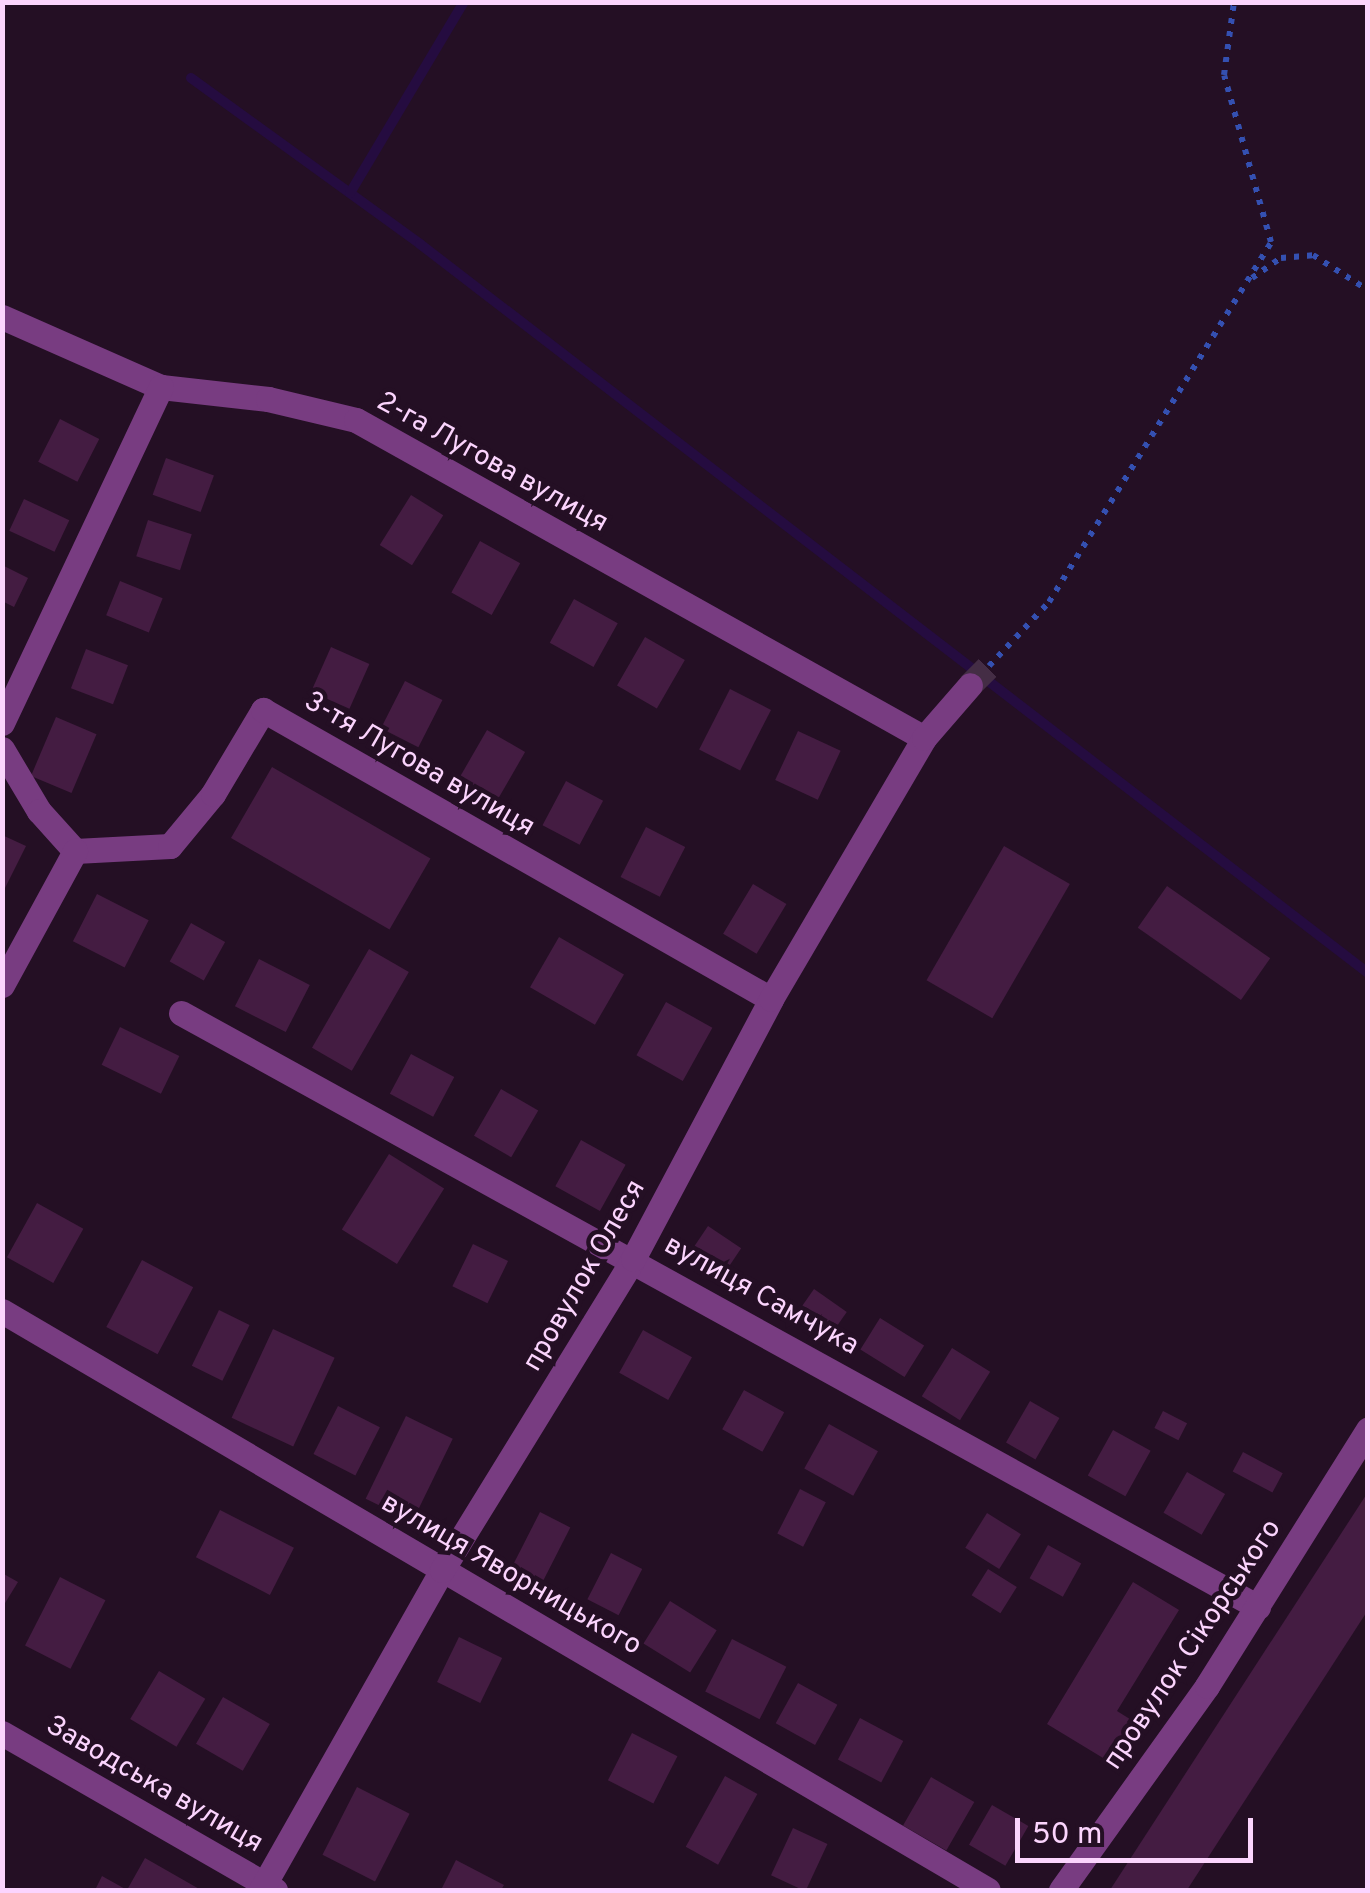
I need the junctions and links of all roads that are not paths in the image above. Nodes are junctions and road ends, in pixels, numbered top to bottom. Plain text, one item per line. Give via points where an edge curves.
1 (2, 317) edge
2 (161, 386) junction
3 (966, 689) tunnel mouth
4 (2, 723) edge
5 (924, 738) junction
6 (2, 749) edge
7 (76, 851) junction
8 (2, 985) edge
9 (771, 999) junction
10 (180, 1013) dead end
11 (633, 1260) junction
12 (2, 1311) edge
13 (1368, 1429) edge
14 (442, 1570) junction
15 (1258, 1607) junction
16 (2, 1732) edge
17 (267, 1888) edge
18 (988, 1890) edge
19 (1061, 1890) edge

1 - 2 street, 2-га Лугова вулиця
2 - 4 street
2 - 5 street, 2-га Лугова вулиця via 268,399 356,420
3 - 5 street, провулок Олеся
5 - 9 street, провулок Олеся
6 - 7 street via 39,811
7 - 8 street
7 - 9 street, 3-тя Лугова вулиця via 170,846 213,794 262,710
9 - 11 street, провулок Олеся
10 - 11 street, вулиця Самчука
11 - 14 street, провулок Олеся
11 - 15 street, вулиця Самчука
12 - 14 street, вулиця Яворницького
13 - 15 street, провулок Сікорського
14 - 17 street, провулок Олеся
14 - 18 street, вулиця Яворницького
15 - 19 street, провулок Сікорського
16 - 17 street, Заводська вулиця

